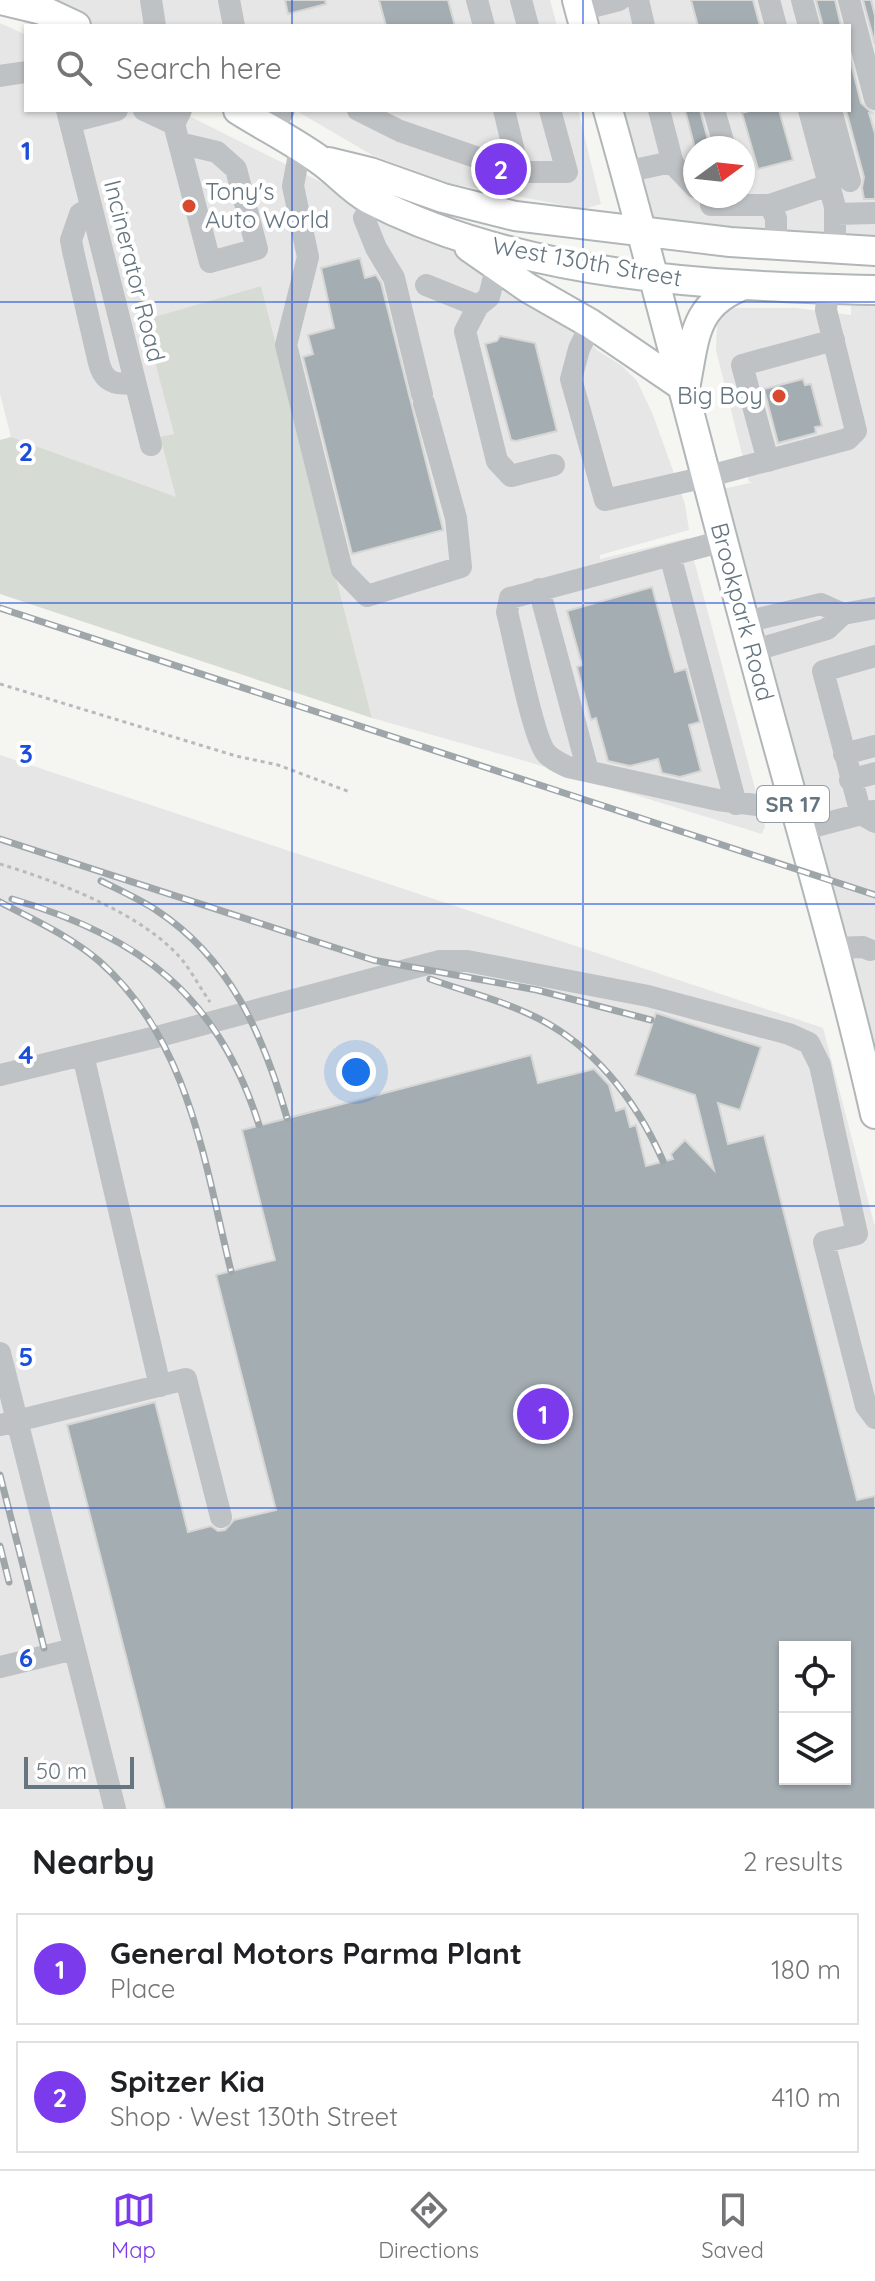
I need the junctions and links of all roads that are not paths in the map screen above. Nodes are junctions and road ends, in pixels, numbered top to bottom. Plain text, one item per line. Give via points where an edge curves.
1 (1, 0) edge
2 (151, 0) edge
3 (229, 0) edge
4 (477, 0) edge
5 (521, 0) edge
6 (619, 0) edge
7 (638, 0) edge
8 (769, 0) edge
9 (802, 0) edge
10 (849, 0) edge
11 (580, 12) edge
12 (59, 16) edge
13 (155, 24) edge
14 (234, 24) edge
15 (483, 24) edge
16 (527, 24) edge
17 (644, 24) edge
18 (775, 24) edge
19 (808, 24) edge
20 (24, 72) edge
21 (0, 76) edge
22 (875, 99) edge
23 (101, 112) edge
24 (148, 112) edge
25 (246, 112) edge
26 (362, 112) edge
27 (504, 112) edge
28 (551, 112) edge
29 (609, 112) edge
30 (660, 112) edge
31 (715, 112) edge
32 (810, 112) edge
33 (831, 112) edge
34 (69, 116) edge
35 (277, 120) edge
36 (178, 126) edge
37 (722, 136) edge
38 (310, 155) junction
39 (673, 164) junction
40 (519, 172) junction
41 (625, 172) junction
42 (683, 174) edge
43 (839, 183) junction
44 (384, 191) junction
45 (755, 203) edge
46 (770, 205) junction
47 (708, 208) edge
48 (875, 213) edge
49 (835, 214) junction
50 (515, 216) junction
51 (643, 232) junction
52 (714, 240) junction
53 (776, 245) junction
54 (835, 249) junction
55 (875, 251) edge
56 (533, 256) junction
57 (499, 258) junction
58 (656, 279) junction
59 (426, 285) dead end
60 (744, 285) junction
61 (828, 289) junction
62 (875, 290) edge
63 (478, 306) junction
64 (591, 324) junction
65 (834, 340) junction
66 (685, 388) junction
67 (151, 445) dead end
68 (768, 461) junction
69 (554, 465) dead end
70 (706, 477) junction
71 (723, 541) junction
72 (670, 555) junction
73 (539, 589) junction
74 (875, 608) edge
75 (843, 614) junction
76 (745, 622) junction
77 (752, 651) junction
78 (875, 656) edge
79 (875, 746) edge
80 (844, 754) junction
81 (588, 771) junction
82 (875, 773) edge
83 (850, 780) junction
84 (736, 804) junction
85 (870, 816) edge
86 (798, 820) junction
87 (834, 948) junction
88 (870, 950) dead end
89 (83, 1055) junction
90 (0, 1075) edge
91 (875, 1114) edge
92 (0, 1353) edge
93 (160, 1386) junction
94 (875, 1418) edge
95 (8, 1423) edge
96 (221, 1517) dead end
97 (74, 1649) junction
98 (0, 1667) edge
99 (115, 1809) edge

1 - 12 main road
2 - 13 street
3 - 14 street
4 - 15 street
5 - 16 street
6 - 11 street
7 - 17 street
8 - 18 street
9 - 19 street
10 - 22 street
20 - 21 street
23 - 34 street
24 - 36 street
25 - 35 main road, West 130th Street
26 - 40 street via 400,131
27 - 40 street
28 - 40 street via 567,172
29 - 41 main road, Brookpark Road / SR 17
30 - 39 street
31 - 37 street
32 - 43 street
33 - 43 street
34 - 67 street, Incinerator Road
35 - 38 main road, West 130th Street
36 - 36 street via 210,262 257,249 236,169
38 - 44 main road, West 130th Street via 365,197
38 - 44 street via 293,186 308,257 286,345 342,570 367,596 461,567 456,518 394,278 364,218
39 - 41 street
39 - 42 street
41 - 51 main road, Brookpark Road / SR 17
43 - 46 street
43 - 49 street
44 - 50 main road, West 130th Street via 443,198
44 - 57 main road, West 130th Street
45 - 46 street
46 - 53 street via 776,218
47 - 52 street
48 - 49 street
49 - 54 street
50 - 51 main road, West 130th Street
50 - 57 main road
51 - 52 main road, West 130th Street
51 - 56 main road via 599,249
51 - 58 main road, Brookpark Road / SR 17
52 - 53 main road, West 130th Street
53 - 54 main road, West 130th Street
54 - 55 main road, West 130th Street
54 - 61 main road
56 - 57 main road, West 130th Street
56 - 58 main road, West 130th Street
57 - 63 street via 489,297
57 - 64 main road, West 130th Street via 528,288
58 - 60 main road, West 130th Street
58 - 66 main road, Brookpark Road / SR 17
59 - 63 street
60 - 61 main road, West 130th Street
60 - 66 main road via 710,304 696,334
61 - 62 main road, West 130th Street
61 - 65 street via 826,310
63 - 69 street via 465,331 497,461 511,476
64 - 66 main road, West 130th Street
64 - 70 street via 571,379 605,500
65 - 68 street via 856,431 848,439
65 - 68 street via 742,365
66 - 70 main road, Brookpark Road / SR 17
68 - 70 street
70 - 71 main road, Brookpark Road / SR 17
71 - 72 street
71 - 76 main road, Brookpark Road / SR 17
72 - 73 street
72 - 84 street
73 - 81 street
73 - 81 street via 510,598 507,612 536,728 541,746 555,761
74 - 75 street
75 - 76 street via 821,604
75 - 77 street via 827,629
76 - 77 main road, Brookpark Road / SR 17
77 - 86 main road, Brookpark Road / SR 17
78 - 80 street via 823,671
79 - 80 street
80 - 83 street
81 - 84 street
82 - 83 street
83 - 85 street
84 - 86 street
85 - 86 street
86 - 87 main road, Brookpark Road / SR 17
87 - 88 street
87 - 91 main road, Brookpark Road / SR 17
89 - 90 street
89 - 93 street
89 - 94 street via 439,961 467,961 648,996 809,1043 820,1065 857,1234 824,1242 866,1406
92 - 95 street
93 - 95 street
93 - 96 street via 186,1379
95 - 97 street
97 - 98 street
97 - 99 street

